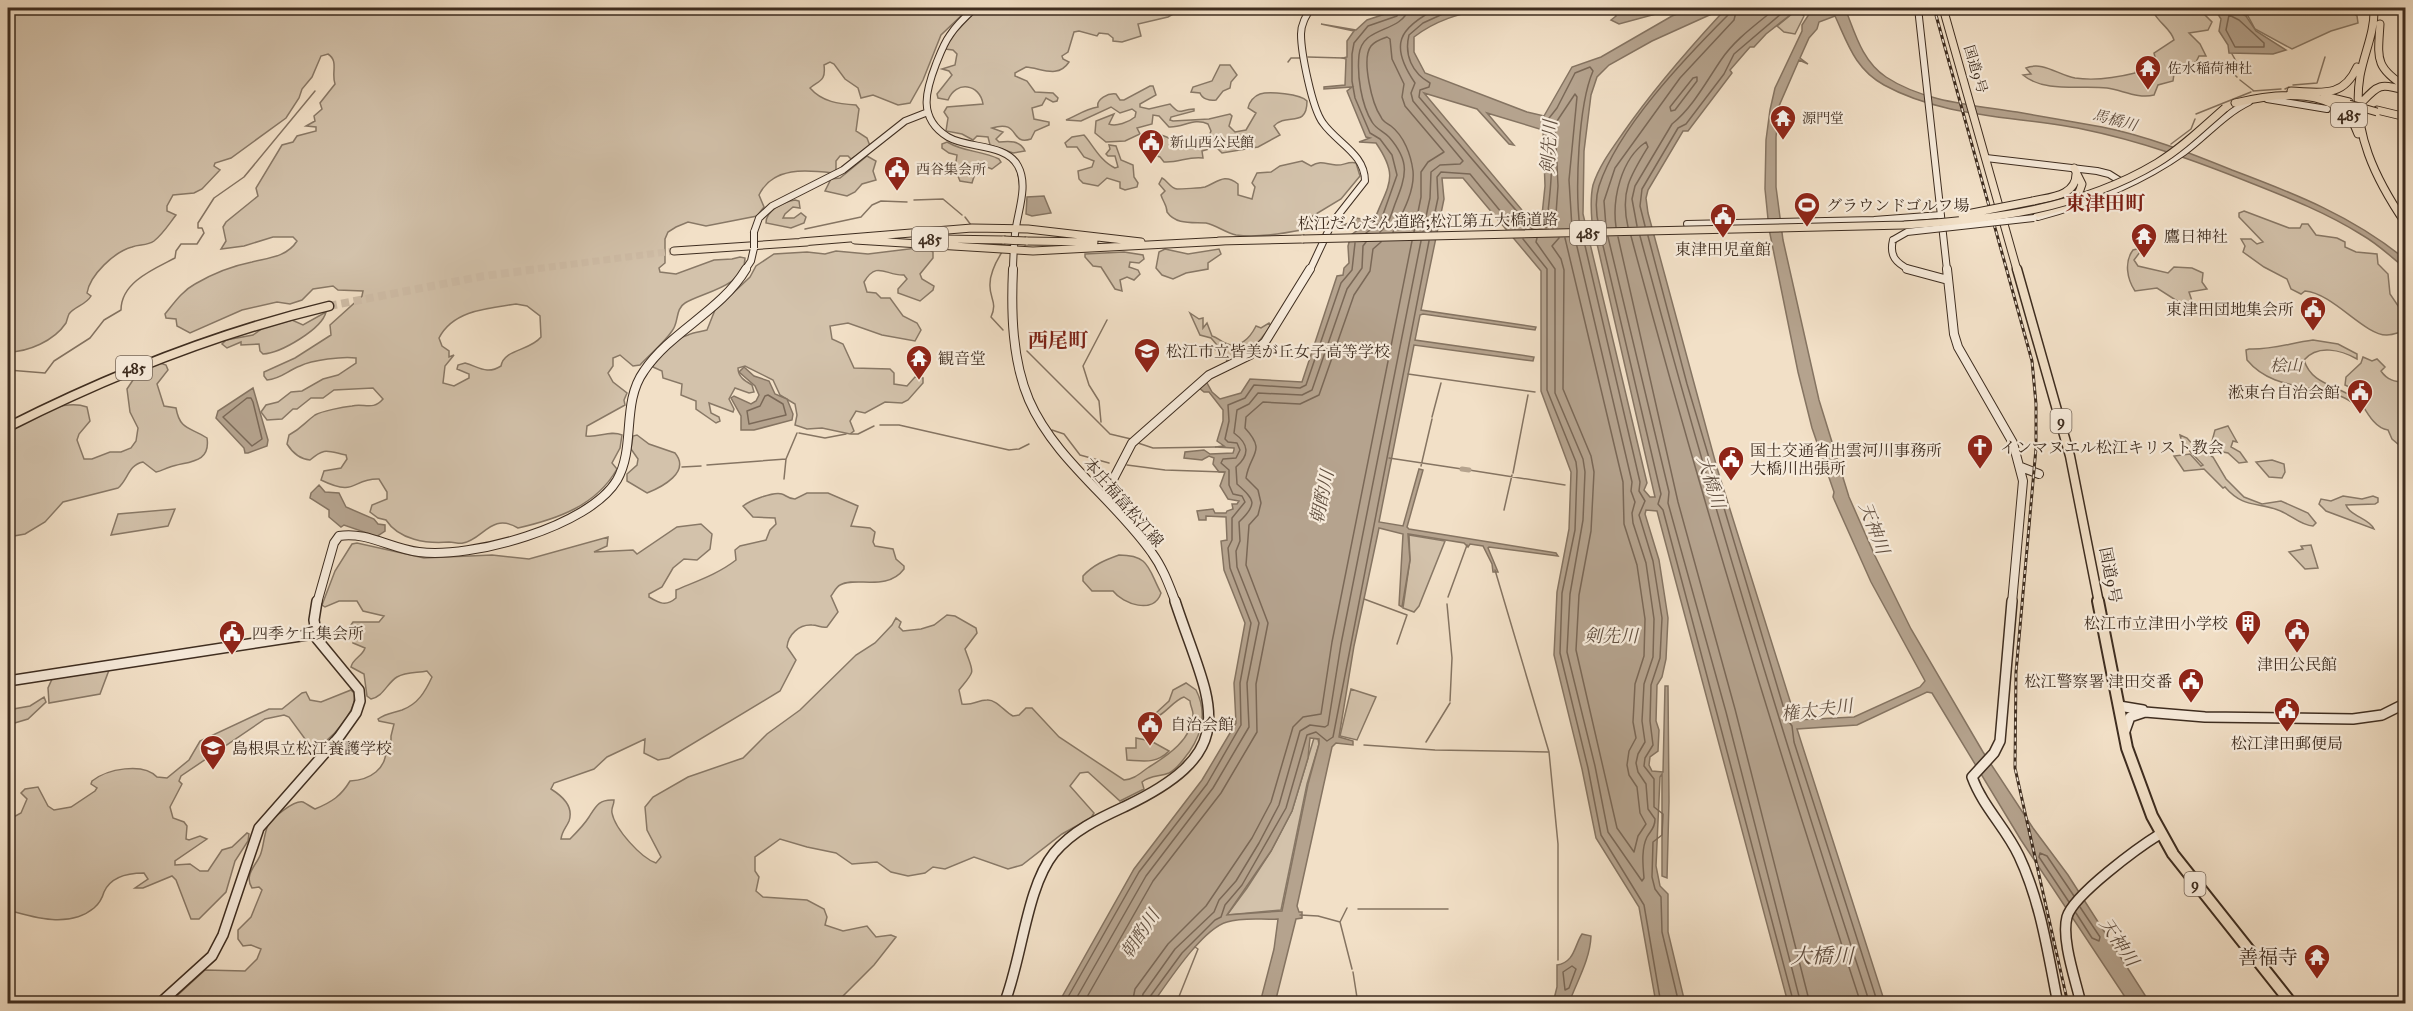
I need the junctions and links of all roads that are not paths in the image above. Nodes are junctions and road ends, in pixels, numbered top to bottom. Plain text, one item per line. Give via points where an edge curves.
1 (975, 8) edge
2 (1311, 8) edge
3 (1918, 8) edge
4 (1943, 8) edge
5 (2374, 8) edge
6 (2380, 8) edge
7 (2379, 24) junction
8 (2365, 56) junction
9 (2406, 89) edge
10 (2301, 94) junction
11 (2363, 101) junction
12 (2225, 108) junction
13 (2327, 109) dead end
14 (928, 112) junction
15 (2406, 118) edge
16 (1986, 158) junction
17 (2372, 161) junction
18 (2074, 168) junction
19 (2127, 185) junction
20 (1941, 215) junction
21 (2035, 216) junction
22 (2406, 216) edge
23 (1957, 222) junction
24 (1687, 224) dead end
25 (2406, 224) edge
26 (1874, 226) junction
27 (1016, 228) junction
28 (855, 240) junction
29 (1225, 241) junction
30 (801, 242) junction
31 (1143, 242) junction
32 (674, 251) tunnel mouth
33 (1014, 251) junction
34 (1948, 280) junction
35 (329, 306) tunnel mouth
36 (8, 427) edge
37 (2021, 467) junction
38 (2039, 474) dead end
39 (1104, 497) junction
40 (314, 634) junction
41 (8, 681) edge
42 (2406, 703) edge
43 (2119, 706) junction
44 (2165, 713) junction
45 (2124, 735) junction
46 (2160, 834) junction
47 (159, 1004) edge
48 (1004, 1004) edge
49 (2058, 1004) edge
50 (2081, 1004) edge
51 (2292, 1004) edge

1 - 14 street via 942,48 926,91
2 - 39 street via 1301,33 1315,111 1361,161 1365,181 1332,223 1309,272 1265,342 1250,355 1209,375 1132,443
3 - 20 street
4 - 16 highway, 国道9号 / 9
5 - 8 highway
6 - 7 highway
7 - 9 highway, 485 via 2377,62
7 - 11 highway
8 - 10 highway, 485 via 2344,88
8 - 17 highway via 2357,100 2360,128
9 - 11 highway, 485 via 2375,88
10 - 12 highway, 485 via 2266,96
10 - 12 highway, 485 via 2249,94
10 - 15 highway, 485, bridge
10 - 17 highway, 485 via 2347,113
11 - 17 highway
12 - 23 highway, 松江だんだん道路;松江第五大橋道路 / 485, bridge via 2171,154 2122,181 2044,207
13 - 19 street via 2275,99 2248,102 2177,157
14 - 27 street, 本庄福富松江線 via 944,136 1000,152 1018,166 1022,185
14 - 40 street, bridge via 905,121 843,170 772,206 759,218 751,263 741,279 655,356 640,375 632,396 623,469 614,486 598,501 510,541 474,550 433,554 343,534 334,543 313,621
16 - 18 street
16 - 43 highway, 国道9号 / 9 via 2070,456
17 - 22 highway
17 - 25 highway
18 - 19 street via 2104,172
18 - 21 highway via 2082,184 2079,196 2068,205
18 - 26 highway, bridge via 2076,182 2071,190 1937,219
19 - 21 street via 2078,206
20 - 24 street
20 - 34 street
21 - 23 highway, bridge
21 - 34 street, bridge via 1911,231 1893,240 1891,252 1904,267
23 - 26 highway, 松江だんだん道路;松江第五大橋道路 / 485, bridge
26 - 29 highway, 松江だんだん道路;松江第五大橋道路 / 485, bridge
27 - 30 highway via 940,229
27 - 31 highway
27 - 33 street, 本庄福富松江線
28 - 30 highway, 松江だんだん道路;松江第五大橋道路 / 485
28 - 31 highway, 松江だんだん道路;松江第五大橋道路 / 485, bridge
28 - 33 highway
29 - 31 highway, 松江だんだん道路;松江第五大橋道路 / 485
29 - 33 highway
30 - 32 highway, 松江だんだん道路;松江第五大橋道路 / 485
33 - 39 street, 本庄福富松江線 via 1016,344 1026,391 1064,453
34 - 37 street via 1955,340 2010,437
35 - 36 highway, 485 via 208,339 138,366
37 - 38 street
37 - 49 street via 2023,494 2001,736 1991,758 1974,771 1973,782 2027,873
39 - 48 street, 本庄福富松江線 via 1149,548 1165,577 1206,694 1209,729 1200,753 1184,772 1075,833 1049,860
40 - 41 street
40 - 47 street via 356,686 359,707 339,737 259,828 216,949
42 - 44 street via 2382,715 2353,719
43 - 44 street
43 - 45 highway, 国道9号 / 9
44 - 45 street via 2135,713
45 - 46 highway, 国道9号 / 9 via 2137,780
46 - 50 street via 2084,895 2067,914 2067,936
46 - 51 highway, 国道9号 / 9

